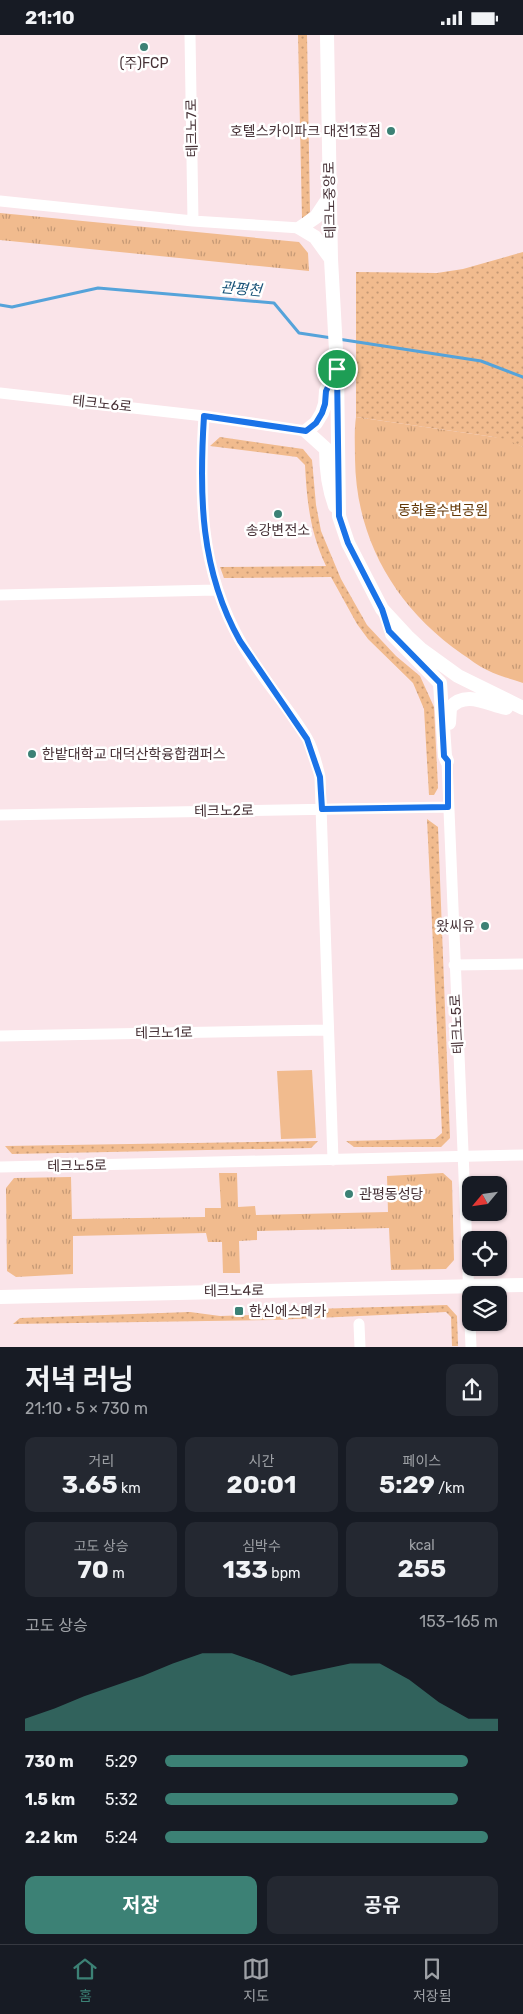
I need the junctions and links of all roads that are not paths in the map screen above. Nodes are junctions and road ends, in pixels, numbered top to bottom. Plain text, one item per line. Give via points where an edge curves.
1 (190, 35) edge
2 (327, 35) edge
3 (330, 196) junction
4 (0, 201) edge
5 (193, 221) junction
6 (300, 228) junction
7 (331, 259) junction
8 (337, 369) junction
9 (0, 393) edge
10 (204, 416) junction
11 (306, 431) junction
12 (339, 516) junction
13 (216, 590) junction
14 (0, 595) edge
15 (382, 609) junction
16 (523, 707) edge
17 (448, 761) junction
18 (448, 807) junction
19 (322, 809) junction
20 (0, 815) edge
21 (523, 964) edge
22 (454, 965) junction
23 (328, 1030) junction
24 (0, 1037) edge
25 (523, 1155) edge
26 (463, 1157) junction
27 (333, 1160) junction
28 (0, 1167) edge
29 (523, 1285) edge
30 (462, 1286) edge
31 (468, 1286) joint
32 (0, 1297) edge
33 (359, 1324) dead end
34 (470, 1331) edge
35 (360, 1347) edge
36 (471, 1347) edge

1 - 5 street, 테크노7로
2 - 3 main road, 테크노중앙로
3 - 6 main road via 316,217
3 - 7 main road, 테크노중앙로
4 - 5 street
5 - 6 street
6 - 7 main road via 315,237
7 - 8 main road, 테크노중앙로
8 - 11 main road via 326,391 322,413
8 - 12 main road, 테크노중앙로
9 - 10 street, 테크노6로
10 - 11 street, 테크노6로
10 - 13 street via 202,512
11 - 12 main road via 326,449 330,491
12 - 15 main road via 348,543
13 - 14 street
13 - 19 street via 240,641 307,739 320,777
15 - 16 main road via 407,637 442,665
15 - 17 main road via 389,631 440,683 444,756
16 - 17 main road via 504,708 474,699 455,702 450,708 451,752
17 - 18 street, 테크노5로
18 - 19 street, 테크노2로
18 - 22 street, 테크노5로
19 - 20 street, 테크노2로
19 - 23 street
21 - 22 street
22 - 26 street, 테크노5로
23 - 24 street, 테크노1로
23 - 27 street
25 - 26 street
26 - 27 street, 테크노5로
26 - 31 street
27 - 28 street, 테크노5로
29 - 31 main road, 테크노4로
30 - 32 main road, 테크노4로
33 - 35 street
34 - 36 street

